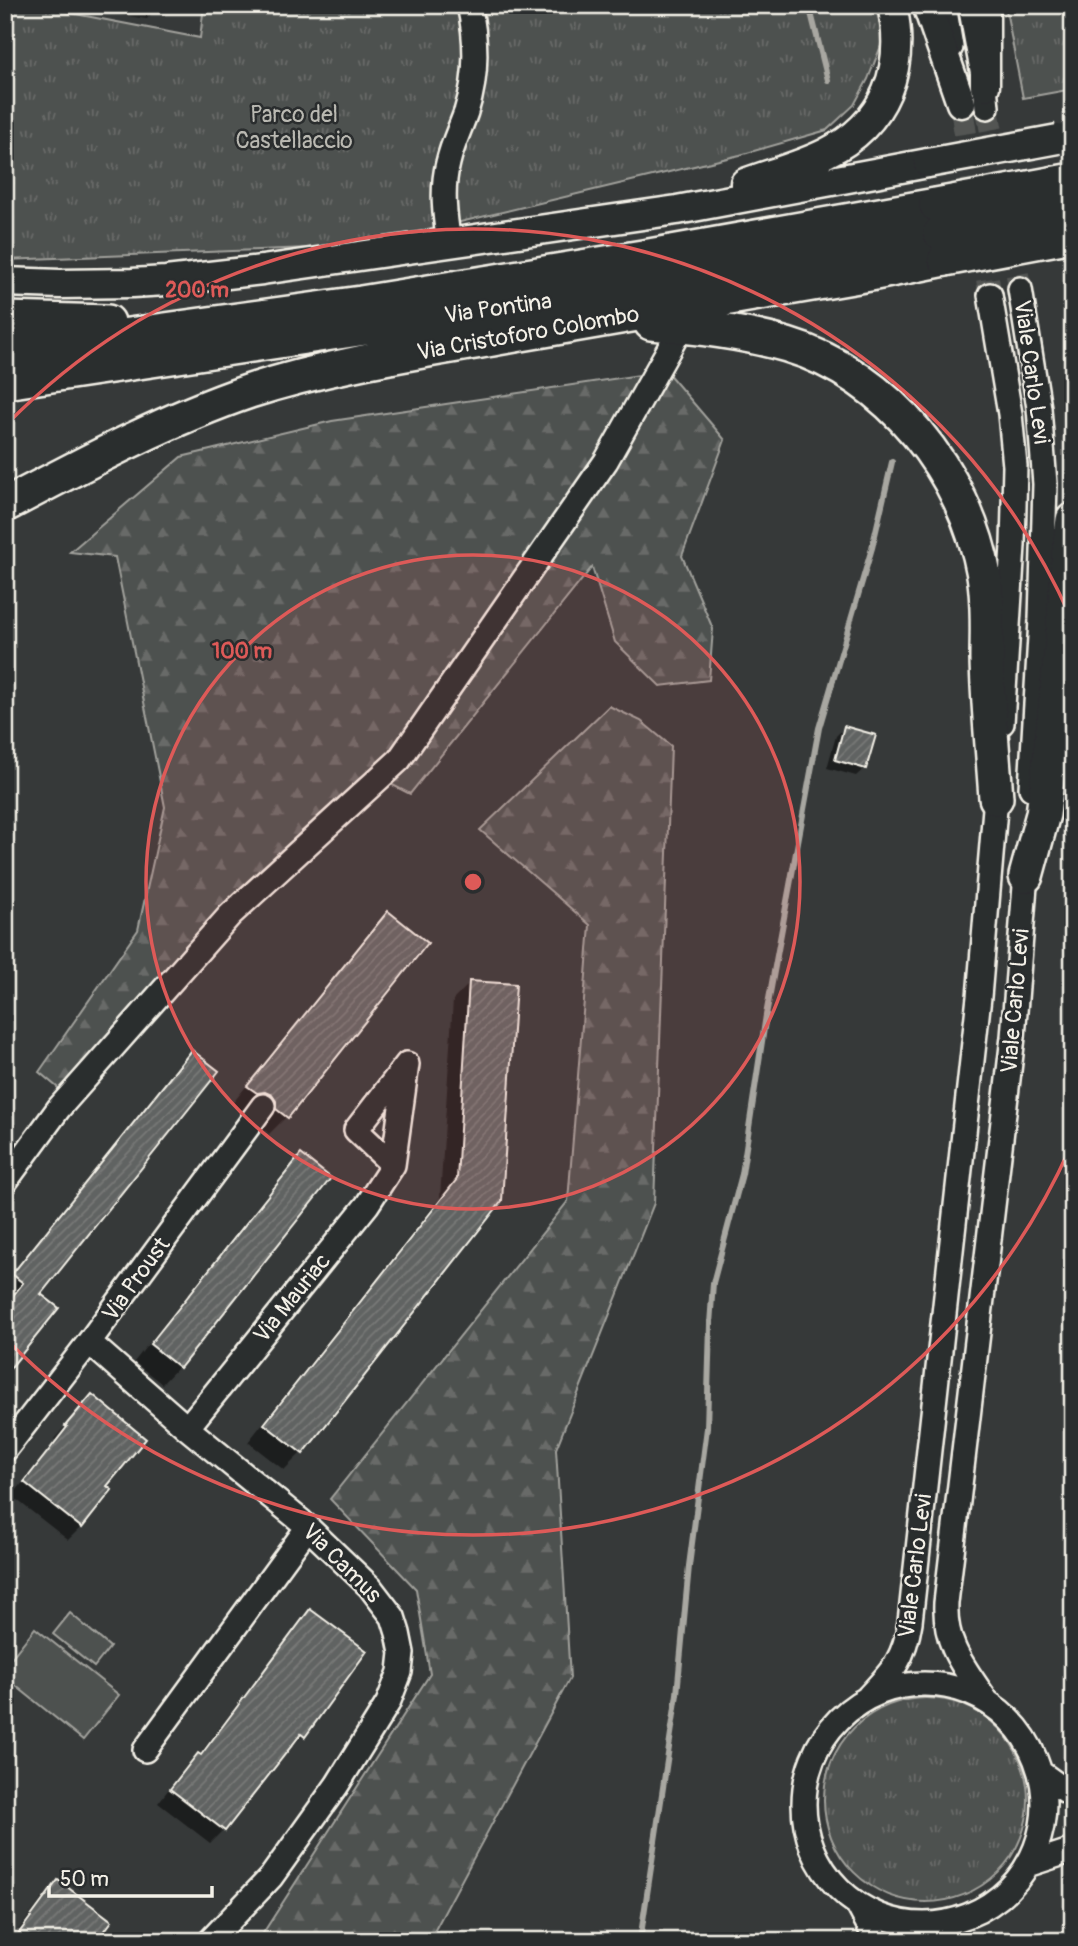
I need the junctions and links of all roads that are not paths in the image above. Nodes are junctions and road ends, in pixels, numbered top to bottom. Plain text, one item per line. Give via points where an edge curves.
1 (469, 5) edge
2 (892, 5) edge
3 (927, 5) edge
4 (944, 5) edge
5 (970, 5) edge
6 (985, 5) edge
7 (974, 102) junction
8 (1068, 135) edge
9 (1071, 203) edge
10 (677, 210) junction
11 (940, 233) junction
12 (449, 244) junction
13 (5, 282) edge
14 (1020, 289) tunnel mouth
15 (990, 295) tunnel mouth
16 (5, 318) edge
17 (610, 319) junction
18 (198, 324) junction
19 (682, 326) junction
20 (5, 352) edge
21 (5, 382) edge
22 (192, 413) junction
23 (5, 505) edge
24 (1073, 520) edge
25 (5, 529) edge
26 (996, 798) junction
27 (1026, 876) junction
28 (263, 1106) dead end
29 (393, 1165) dead end
30 (5, 1182) edge
31 (89, 1342) junction
32 (187, 1428) junction
33 (5, 1450) edge
34 (308, 1527) junction
35 (869, 1697) junction
36 (986, 1700) junction
37 (145, 1750) dead end
38 (1041, 1773) junction
39 (1073, 1796) edge
40 (1073, 1850) edge
41 (1030, 1864) junction
42 (859, 1905) junction
43 (952, 1922) junction
44 (210, 1941) edge
45 (877, 1941) edge
46 (936, 1941) edge

1 - 12 street via 475,61 467,110 446,172 444,209
2 - 10 main road via 897,38 894,73 879,108 856,133 825,154
3 - 7 main road
4 - 7 street
5 - 7 street
6 - 7 main road
8 - 10 main road, bridge
9 - 11 highway, Via Cristoforo Colombo, bridge
9 - 11 highway, Via Cristoforo Colombo, bridge
10 - 12 main road
11 - 17 highway, Via Cristoforo Colombo
11 - 18 highway, Via Cristoforo Colombo via 649,256 361,303
11 - 21 highway, Via Pontina via 618,290
12 - 13 main road via 166,281
14 - 27 street, Viale Carlo Levi via 1037,391 1045,484
15 - 26 street, Viale Carlo Levi via 1015,466
16 - 18 highway
17 - 19 highway
17 - 22 highway, Via Cristoforo Colombo via 330,369
18 - 20 highway
19 - 26 highway via 768,340 828,362 896,410 933,453 972,527 984,576
19 - 30 street via 606,461 399,760 230,915 59,1108
22 - 23 highway, Via Cristoforo Colombo
22 - 25 highway via 106,471
24 - 27 highway via 1043,814
26 - 35 street, Viale Carlo Levi via 910,1622 899,1661
27 - 36 street, Viale Carlo Levi via 1013,1037 946,1603 953,1647
28 - 31 street, Via Proust
29 - 32 street, Via Mauriac via 367,1205
31 - 32 street, Via Camus
31 - 33 street, Via Proust
32 - 34 street, Via Camus
34 - 37 street
34 - 44 street, Via Camus via 370,1587 393,1617 402,1653 400,1672 388,1703 337,1785 271,1877
35 - 36 street via 891,1688 940,1684
35 - 42 street via 830,1728 808,1773 804,1798 805,1823 823,1870
36 - 38 street via 1020,1731
38 - 39 street
38 - 41 street via 1043,1829
40 - 41 street
41 - 43 street via 1000,1898 978,1913
42 - 43 street via 909,1923
42 - 45 street
43 - 46 street

